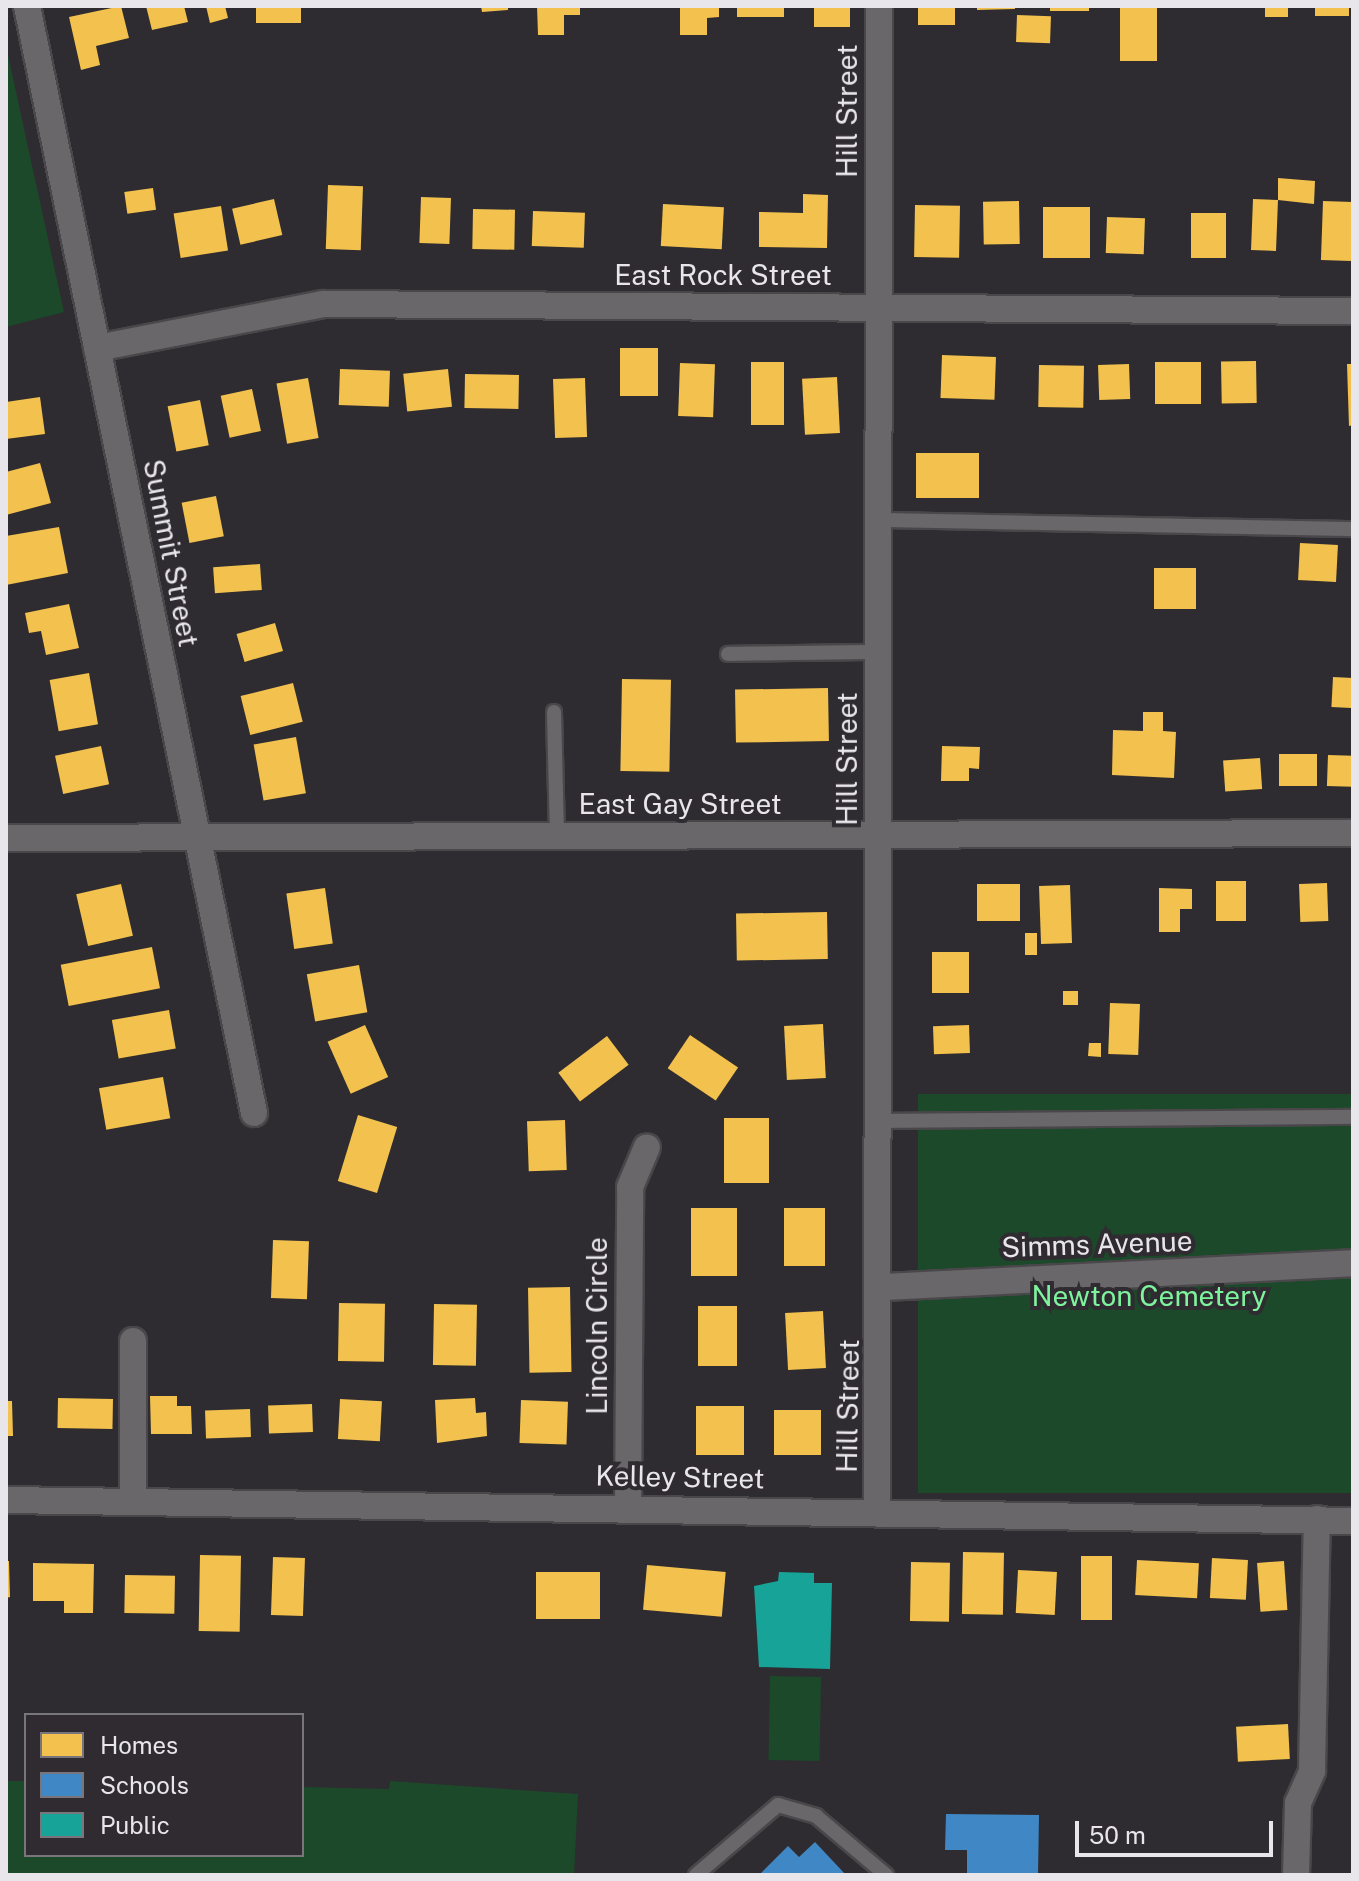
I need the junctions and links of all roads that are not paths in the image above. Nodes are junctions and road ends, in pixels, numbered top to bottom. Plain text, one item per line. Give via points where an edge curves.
1 (27, 6) edge
2 (879, 6) edge
3 (880, 309) junction
4 (1353, 311) edge
5 (97, 348) junction
6 (879, 520) junction
7 (1353, 529) edge
8 (879, 652) junction
9 (728, 654) dead end
10 (554, 712) dead end
11 (1353, 833) edge
12 (557, 835) junction
13 (879, 836) junction
14 (196, 837) junction
15 (6, 838) edge
16 (254, 1113) dead end
17 (1353, 1117) edge
18 (882, 1121) junction
19 (647, 1147) dead end
20 (1353, 1263) edge
21 (883, 1287) junction
22 (133, 1341) dead end
23 (6, 1500) edge
24 (133, 1502) junction
25 (628, 1508) junction
26 (877, 1513) junction
27 (1317, 1519) junction
28 (1353, 1521) edge
29 (696, 1875) edge
30 (886, 1875) edge
31 (1296, 1875) edge

1 - 5 street, Summit Street
2 - 3 street, Hill Street
3 - 4 street, East Rock Street
3 - 5 street, East Rock Street via 323,304
3 - 6 street, Hill Street
5 - 14 street, Summit Street
6 - 7 lane
6 - 8 street, Hill Street
8 - 9 lane
8 - 13 street, Hill Street
10 - 12 lane
11 - 13 street, East Gay Street
12 - 13 street, East Gay Street
12 - 14 street, East Gay Street
13 - 18 street, Hill Street
14 - 15 street, East Gay Street
14 - 16 street, Summit Street
17 - 18 lane
18 - 21 street, Hill Street
19 - 25 street, Lincoln Circle via 630,1187
20 - 21 street, Simms Avenue
21 - 26 street, Hill Street
22 - 24 street
23 - 24 street, Kelley Street
24 - 25 street, Kelley Street
25 - 26 street, Kelley Street
26 - 27 street, Kelley Street
27 - 28 street, Kelley Street
27 - 31 street via 1312,1771 1298,1803
29 - 30 lane via 762,1811 778,1805 816,1816

